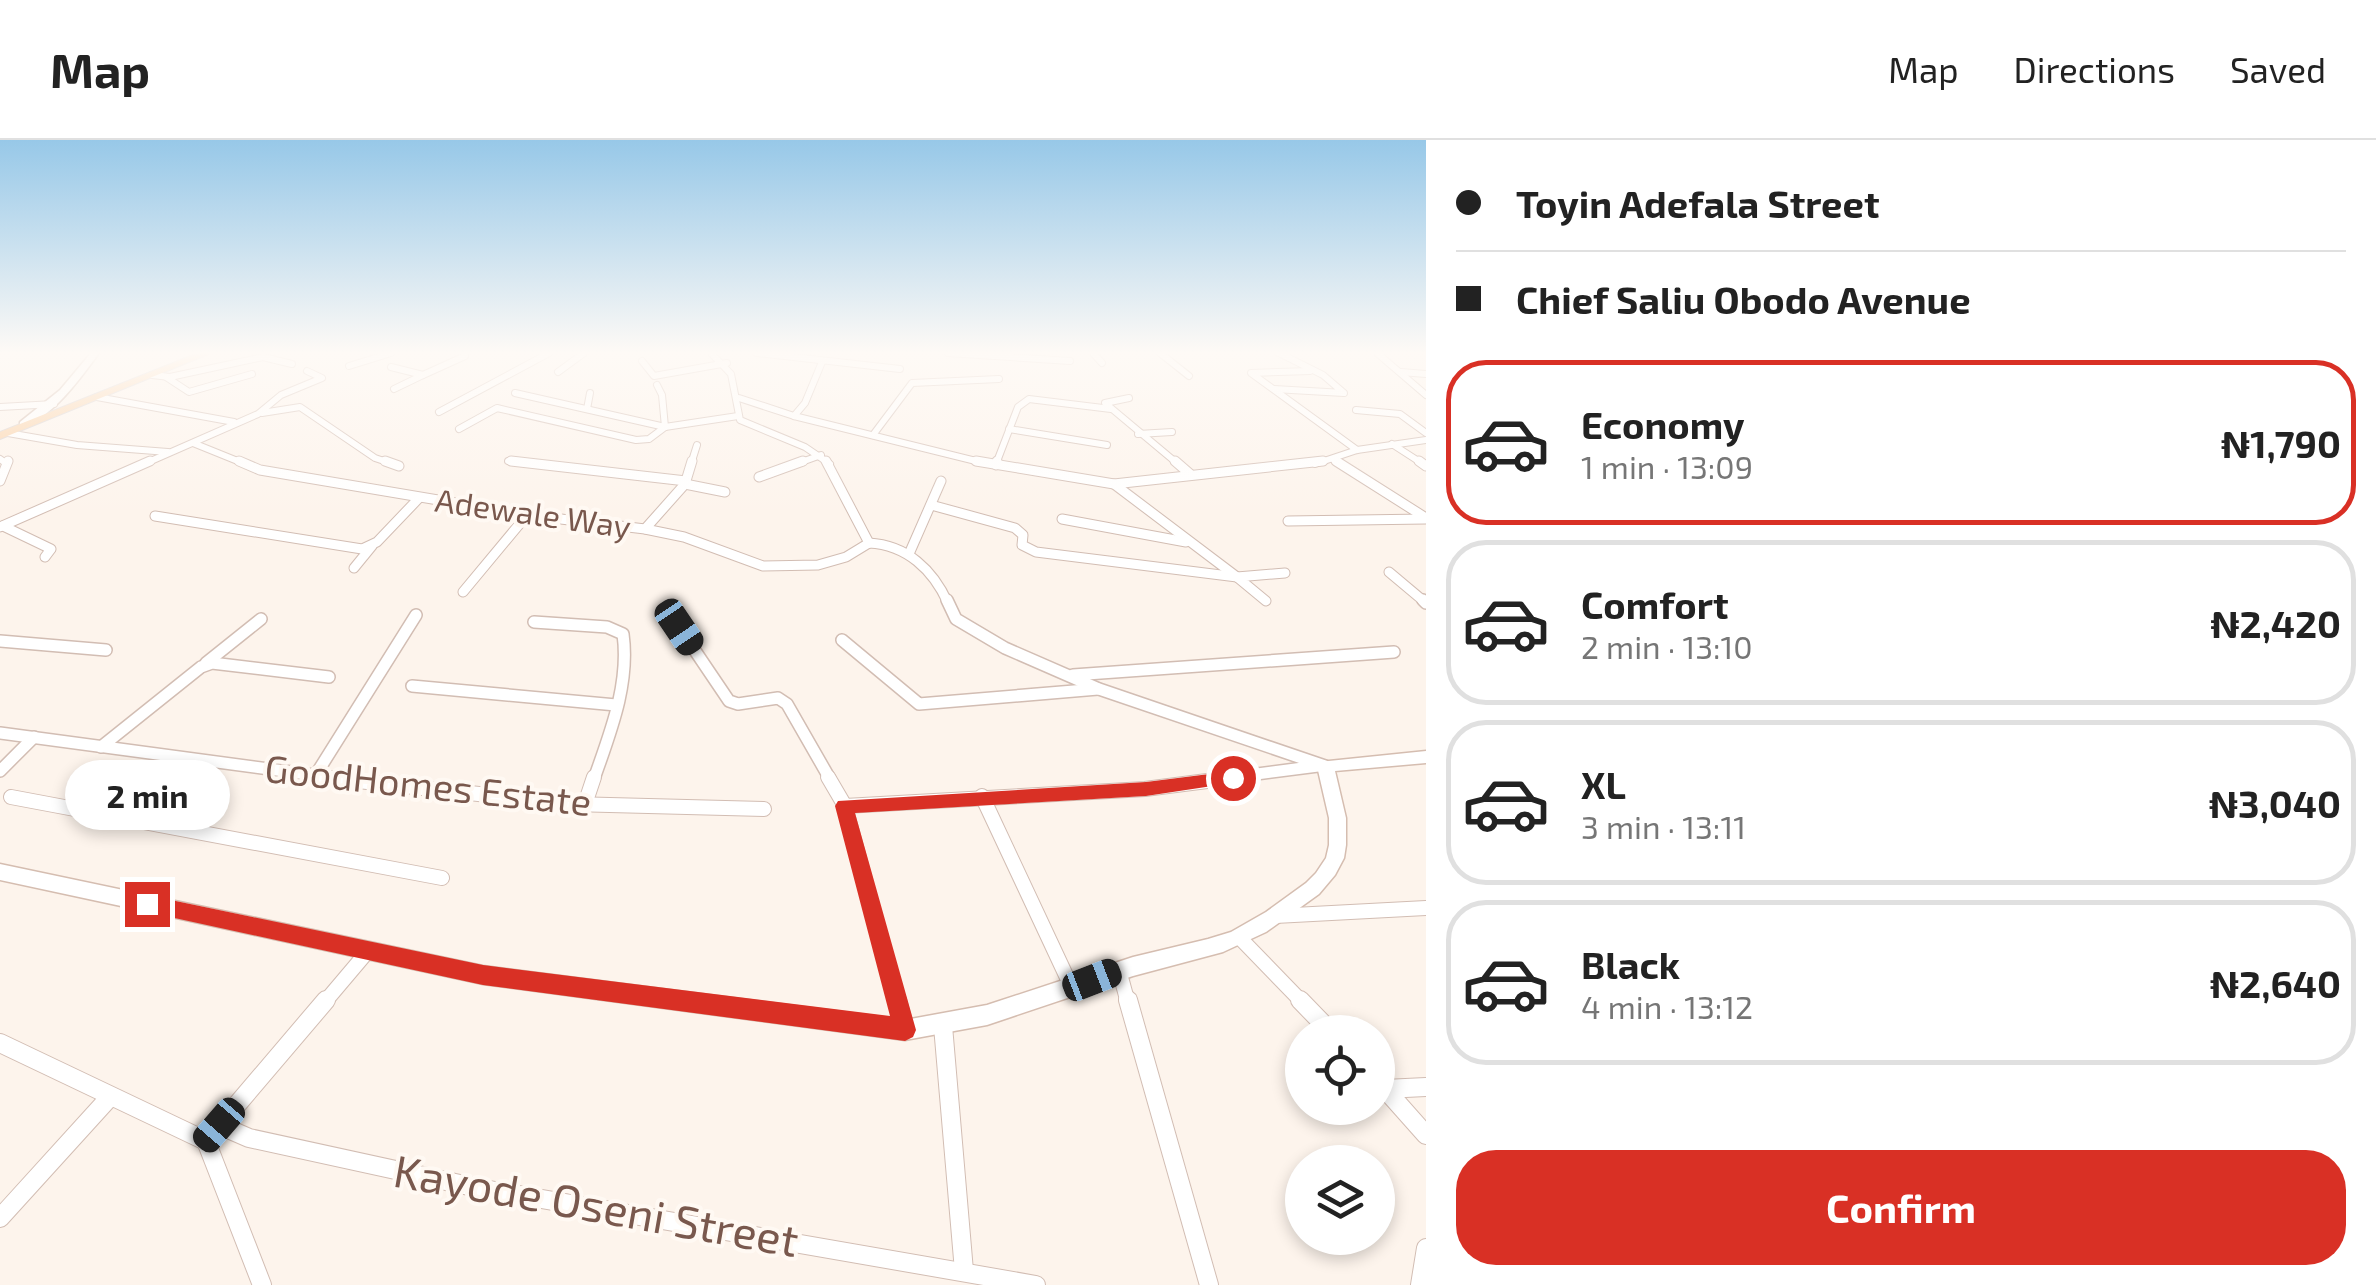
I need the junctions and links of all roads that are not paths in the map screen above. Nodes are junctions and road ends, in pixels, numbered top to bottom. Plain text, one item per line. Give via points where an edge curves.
1 (50, 406) edge
2 (67, 406) edge
3 (72, 406) edge
4 (149, 406) edge
5 (267, 406) edge
6 (449, 406) edge
7 (574, 406) edge
8 (663, 406) edge
9 (738, 406) edge
10 (764, 406) edge
11 (804, 406) edge
12 (894, 406) edge
13 (1019, 406) edge
14 (1090, 406) edge
15 (1298, 406) edge
16 (586, 409) joint
17 (1111, 409) joint
18 (1356, 410) dead end
19 (439, 412) dead end
20 (258, 414) junction
21 (738, 416) junction
22 (794, 416) junction
23 (234, 422) junction
24 (22, 424) junction
25 (665, 427) junction
26 (1009, 428) junction
27 (459, 429) dead end
28 (1172, 432) dead end
29 (2, 433) edge
30 (1138, 434) junction
31 (873, 435) junction
32 (1426, 436) edge
33 (193, 444) junction
34 (1392, 444) junction
35 (697, 445) dead end
36 (1107, 445) dead end
37 (1358, 450) junction
38 (172, 452) junction
39 (820, 455) junction
40 (0, 458) edge
41 (1334, 460) junction
42 (508, 461) dead end
43 (996, 465) junction
44 (1426, 465) edge
45 (400, 466) dead end
46 (1190, 474) junction
47 (760, 476) dead end
48 (941, 480) dead end
49 (0, 481) edge
50 (686, 483) junction
51 (1114, 484) junction
52 (724, 492) dead end
53 (419, 498) junction
54 (931, 505) junction
55 (527, 515) junction
56 (155, 516) dead end
57 (1426, 519) edge
58 (1062, 520) dead end
59 (1288, 521) dead end
60 (1, 527) edge
61 (645, 529) junction
62 (870, 543) junction
63 (1192, 543) junction
64 (372, 546) junction
65 (909, 554) junction
66 (45, 558) dead end
67 (354, 568) dead end
68 (1388, 572) dead end
69 (1285, 573) dead end
70 (1238, 577) junction
71 (463, 592) dead end
72 (1266, 601) dead end
73 (1426, 603) edge
74 (416, 615) dead end
75 (261, 619) dead end
76 (534, 622) dead end
77 (679, 627) dead end
78 (842, 640) dead end
79 (0, 641) edge
80 (106, 650) dead end
81 (1394, 652) dead end
82 (201, 667) junction
83 (1069, 675) junction
84 (329, 677) dead end
85 (412, 686) dead end
86 (1099, 688) junction
87 (616, 704) junction
88 (0, 733) edge
89 (34, 738) junction
90 (102, 747) junction
91 (1426, 757) edge
92 (209, 762) junction
93 (1325, 766) junction
94 (0, 771) edge
95 (315, 776) junction
96 (982, 796) junction
97 (10, 797) dead end
98 (585, 804) junction
99 (844, 806) junction
100 (764, 809) dead end
101 (158, 823) junction
102 (0, 872) edge
103 (442, 878) dead end
104 (1426, 908) edge
105 (1271, 916) junction
106 (1239, 937) junction
107 (368, 951) junction
108 (1120, 970) junction
109 (1071, 986) junction
110 (1315, 1015) edge
111 (943, 1026) junction
112 (905, 1030) junction
113 (0, 1043) edge
114 (1395, 1086) edge
115 (1426, 1087) edge
116 (109, 1098) junction
117 (1395, 1101) edge
118 (213, 1133) junction
119 (1426, 1135) edge
120 (0, 1218) edge
121 (1426, 1248) edge
122 (964, 1271) junction
123 (262, 1285) edge
124 (1036, 1285) edge
125 (1210, 1285) edge
126 (1420, 1285) edge

1 - 24 street
2 - 24 main road
3 - 29 main road
4 - 23 street
5 - 20 street
6 - 19 street
7 - 16 street
8 - 25 street
9 - 21 street
10 - 22 street
11 - 22 street
12 - 31 street
13 - 26 street
14 - 17 street
15 - 37 street
16 - 25 street
17 - 30 street
18 - 32 street via 1400,414
20 - 23 street
20 - 45 street via 300,407 375,458
21 - 25 street
21 - 39 street
22 - 31 street
23 - 33 street
24 - 29 main road
25 - 27 street via 636,440 498,408
26 - 36 street
26 - 43 street
28 - 30 street
29 - 38 street
30 - 46 street
31 - 43 street
32 - 34 street
33 - 38 street
33 - 53 street, Adewale Way via 244,467
34 - 37 street
34 - 44 street
35 - 50 street
37 - 41 street
38 - 60 street
39 - 47 street
39 - 62 street
40 - 49 street via 8,462
41 - 46 street
41 - 57 street
42 - 50 street
43 - 51 street
46 - 51 street
48 - 54 street
50 - 52 street
50 - 61 street
51 - 63 street
53 - 55 street, Adewale Way
53 - 64 street
54 - 65 street
54 - 70 street via 1014,528 1023,535 1022,545 1036,552
55 - 61 street, Adewale Way
55 - 71 street
56 - 64 street
57 - 59 street
58 - 63 street
60 - 66 street via 52,549
61 - 62 street, Adewale Way via 763,566 792,568 846,557
62 - 65 street
63 - 70 street
64 - 67 street
65 - 83 street via 938,582 966,628
68 - 73 street
69 - 70 street
70 - 72 street
74 - 95 street
75 - 82 street
76 - 87 street via 623,634 628,652
77 - 99 street via 729,701 778,698 786,704
78 - 86 street via 919,704
79 - 80 street
81 - 83 street
82 - 84 street via 232,662
82 - 90 street
83 - 86 street
85 - 87 street
86 - 93 street
87 - 98 street
88 - 89 street, GoodHomes Estate
89 - 90 street, GoodHomes Estate
89 - 94 street
90 - 92 street, GoodHomes Estate
91 - 93 street
92 - 95 street, GoodHomes Estate
92 - 101 street
93 - 96 street via 1146,789
93 - 105 street via 1338,850 1328,874
95 - 98 street, GoodHomes Estate
96 - 99 street
96 - 109 street
97 - 101 street
98 - 100 street, GoodHomes Estate
99 - 112 street
101 - 103 street
102 - 107 street
104 - 105 street
105 - 106 street
106 - 108 street
106 - 110 street
107 - 112 street via 602,993
107 - 118 street
108 - 109 street
108 - 125 street
109 - 111 street
111 - 112 street
111 - 122 street
113 - 116 street, Kayode Oseni Street
114 - 115 street
116 - 118 street, Kayode Oseni Street
116 - 120 street
117 - 119 street
118 - 122 street, Kayode Oseni Street via 478,1188
118 - 123 street
121 - 126 street
122 - 124 street, Kayode Oseni Street

